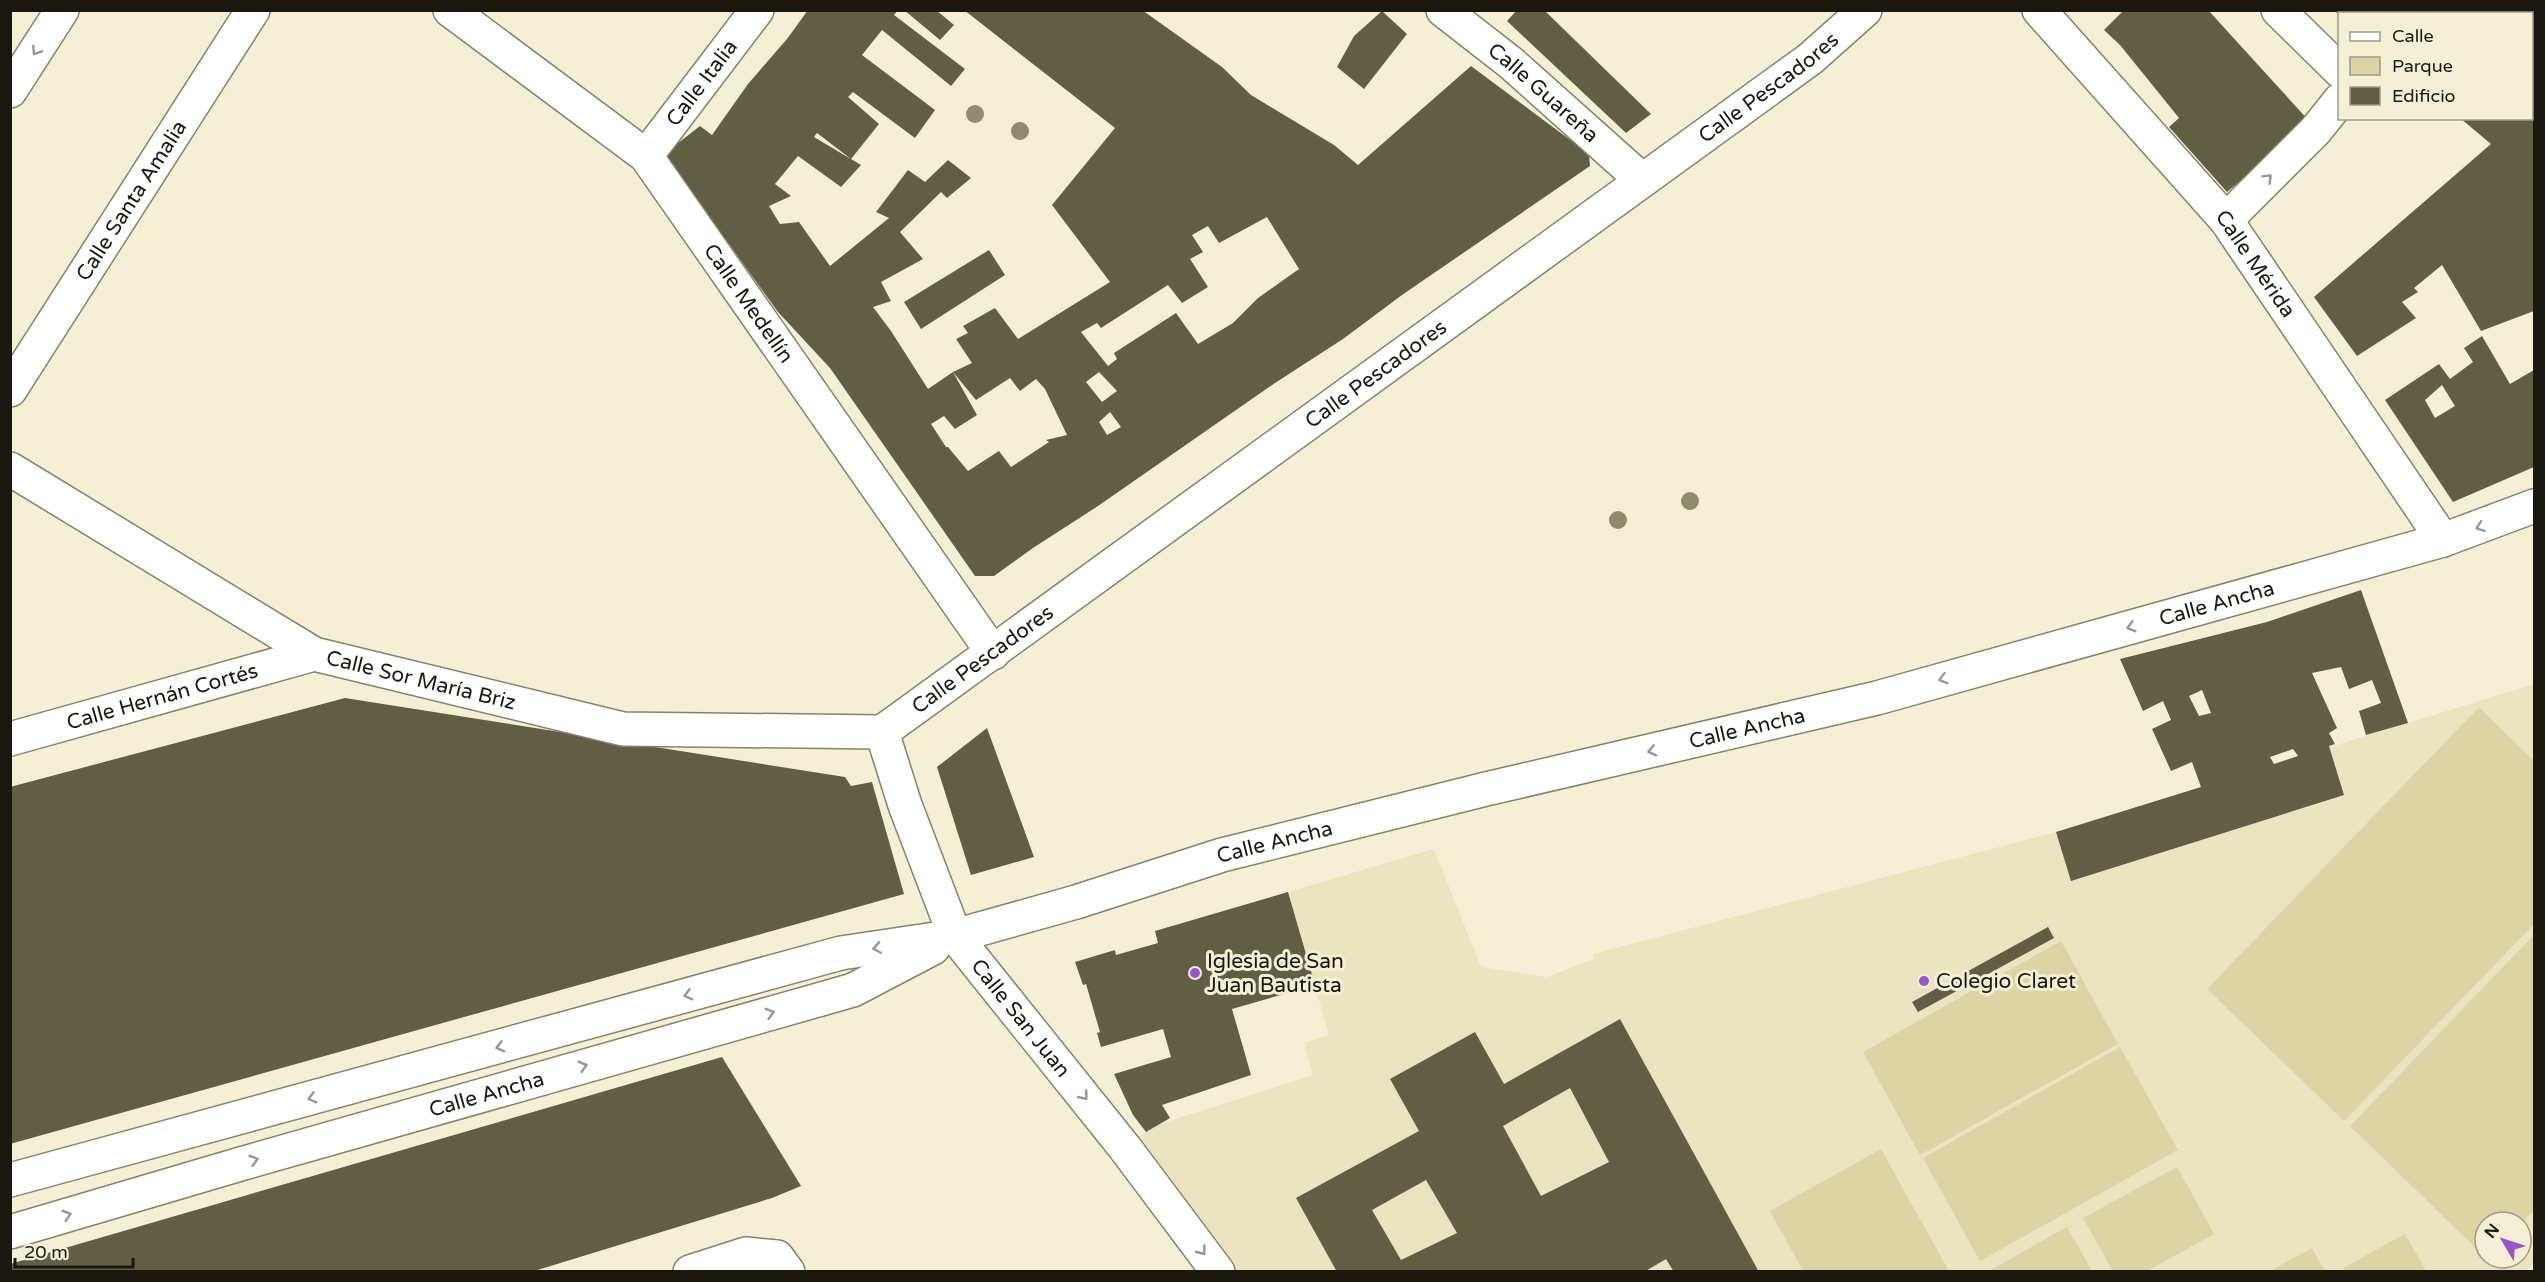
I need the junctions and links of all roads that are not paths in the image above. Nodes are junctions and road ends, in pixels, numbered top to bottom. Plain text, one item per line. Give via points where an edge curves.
1 (62, 10) edge
2 (253, 10) edge
3 (450, 10) edge
4 (757, 10) edge
5 (1443, 10) edge
6 (1865, 10) edge
7 (2039, 10) edge
8 (2278, 10) edge
9 (2338, 68) edge
10 (10, 91) edge
11 (2338, 102) edge
12 (646, 156) junction
13 (1642, 180) junction
14 (2226, 220) junction
15 (10, 390) edge
16 (10, 469) edge
17 (2535, 506) edge
18 (2443, 540) junction
19 (993, 653) junction
20 (314, 654) junction
21 (882, 732) junction
22 (10, 739) edge
23 (956, 936) junction
24 (10, 1180) edge
25 (10, 1232) edge
26 (690, 1272) edge
27 (788, 1272) edge
28 (1218, 1272) edge

1 -> 10 street
2 - 15 street, Calle Santa Amalia
3 - 12 street, Calle Medellín
4 - 12 street, Calle Italia
5 - 13 street, Calle Guareña via 1511,63
6 - 13 street, Calle Pescadores via 1810,59
7 - 14 street, Calle Mérida
8 - 9 street
14 -> 11 street via 2316,130
12 - 19 street, Calle Medellín
13 - 19 street, Calle Pescadores
14 - 18 street, Calle Mérida
16 - 20 street, Calle Sor María Briz
17 -> 18 street, Calle Ancha
18 -> 23 street, Calle Ancha via 1878,698 1222,855
19 - 21 street, Calle Pescadores
20 - 21 street, Calle Sor María Briz via 623,729
20 - 22 street, Calle Hernán Cortés
21 - 23 street, Calle San Juan via 905,805
23 -> 24 street, Calle Ancha via 841,953
25 -> 23 street, Calle Ancha via 853,990
23 -> 28 street, Calle San Juan
26 - 27 street via 746,1254 777,1257

